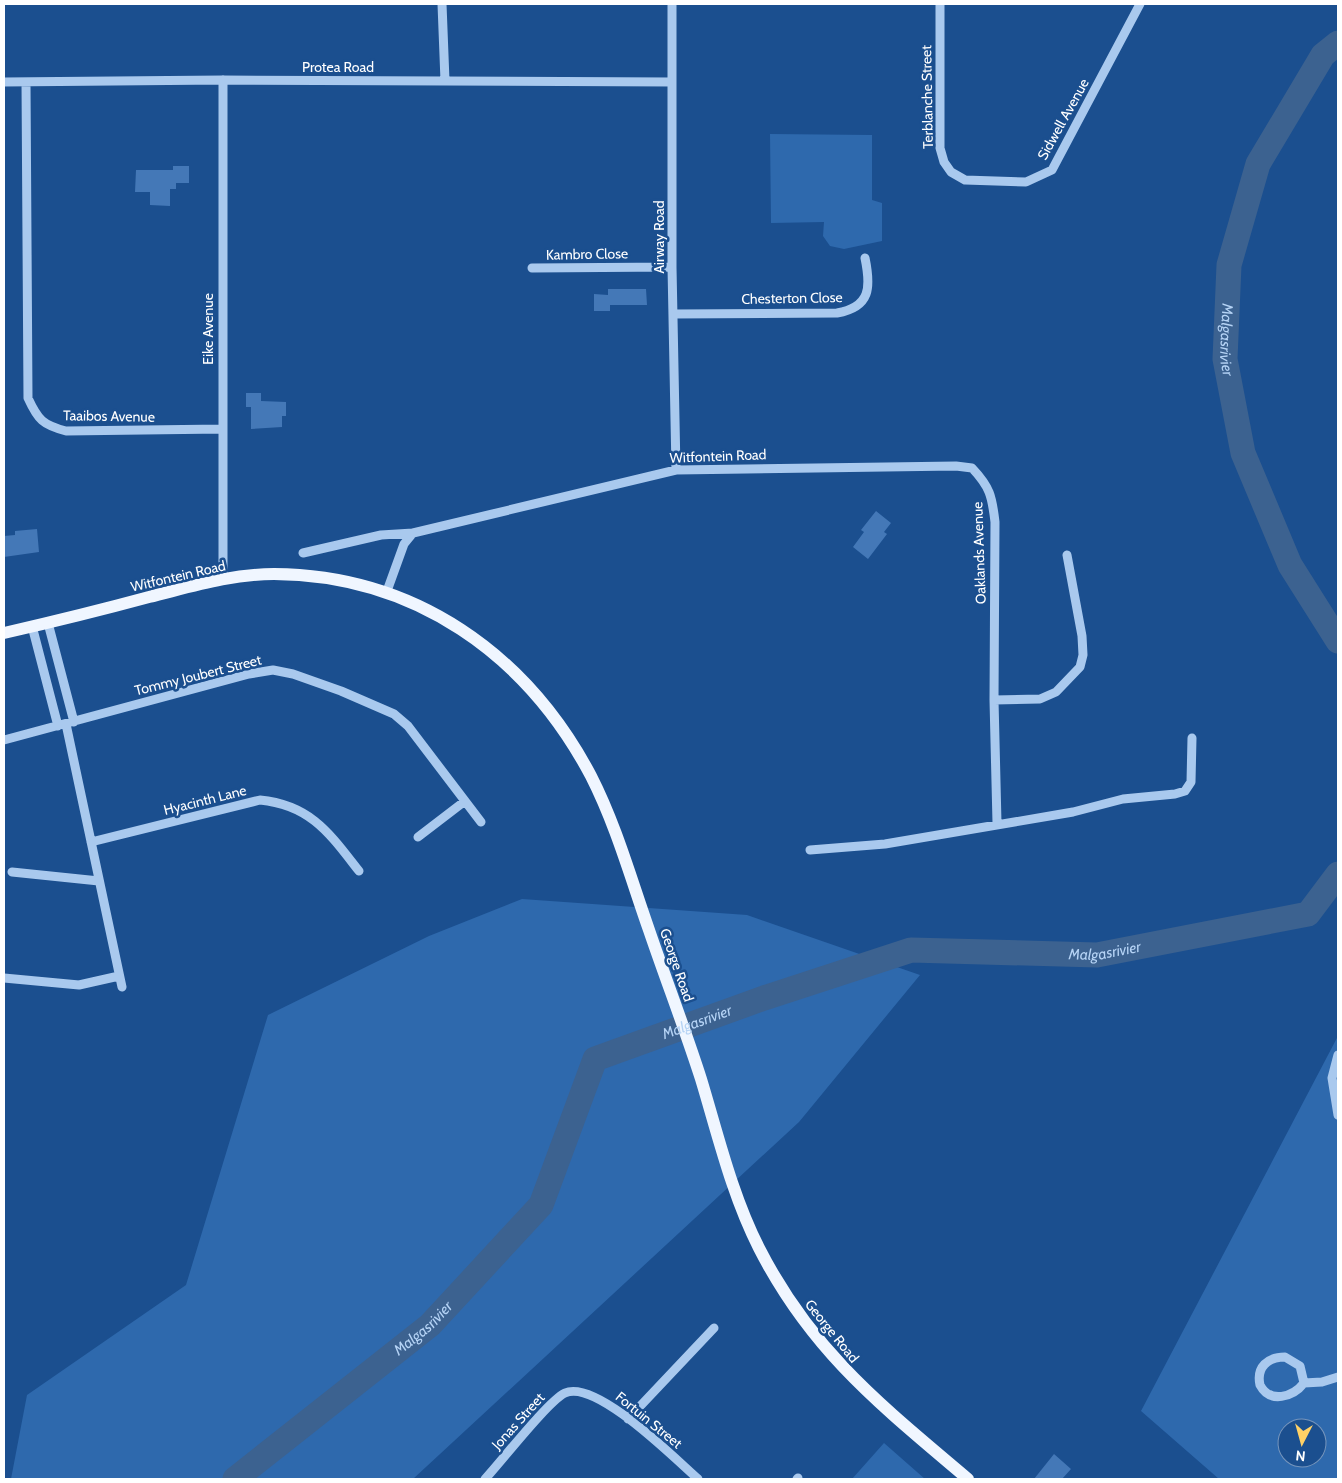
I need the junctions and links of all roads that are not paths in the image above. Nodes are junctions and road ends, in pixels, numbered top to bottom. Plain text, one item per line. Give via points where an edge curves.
1 (442, 4) edge
2 (672, 4) edge
3 (940, 4) edge
4 (1140, 4) edge
5 (223, 80) junction
6 (445, 81) junction
7 (4, 82) edge
8 (26, 82) junction
9 (672, 82) junction
10 (965, 180) joint
11 (865, 258) dead end
12 (672, 267) junction
13 (532, 268) dead end
14 (674, 314) junction
15 (222, 429) junction
16 (972, 468) joint
17 (676, 470) junction
18 (413, 532) junction
19 (303, 554) dead end
20 (1067, 555) dead end
21 (223, 578) junction
22 (387, 591) junction
23 (48, 623) junction
24 (32, 626) junction
25 (4, 633) edge
26 (994, 700) junction
27 (66, 724) junction
28 (1192, 738) dead end
29 (4, 740) edge
30 (464, 801) junction
31 (480, 822) dead end
32 (997, 823) junction
33 (418, 837) dead end
34 (91, 842) junction
35 (810, 850) dead end
36 (359, 871) dead end
37 (12, 872) dead end
38 (99, 881) junction
39 (119, 976) junction
40 (4, 978) edge
41 (122, 987) dead end
42 (1338, 1055) edge
43 (1338, 1115) edge
44 (714, 1328) dead end
45 (1338, 1377) edge
46 (1304, 1383) junction
47 (578, 1390) joint
48 (628, 1419) junction
49 (485, 1479) edge
50 (698, 1479) edge
51 (968, 1479) edge

1 - 6 street
2 - 9 street, Airway Road
3 - 10 street, Terblanche Street via 940,148 951,172
4 - 10 street, Sidwell Avenue via 1052,170 1026,182
5 - 6 street, Protea Road
5 - 8 street, Protea Road
5 - 15 street, Eike Avenue
6 - 9 street, Protea Road
7 - 8 street, Protea Road
8 - 15 street, Taaibos Avenue via 28,398 36,416 48,426 66,431
9 - 12 street, Airway Road
11 - 14 street, Chesterton Close via 869,282 867,292 860,304 850,311
12 - 13 street, Kambro Close
12 - 14 street, Airway Road
14 - 17 street, Airway Road
15 - 21 street, Eike Avenue
16 - 17 street, Witfontein Road
16 - 26 street, Oaklands Avenue via 988,486 995,522
17 - 18 street, Witfontein Road
18 - 19 street, Witfontein Road via 381,535
18 - 22 street via 404,544
20 - 26 street via 1082,636 1080,667 1056,692 1040,699
21 - 22 main road, Witfontein Road via 273,574 330,579
21 - 23 main road, Witfontein Road
22 - 51 main road, George Road via 446,619 485,646 523,681 556,722 591,776 615,834 699,1073 748,1225 771,1271 809,1330 851,1378
23 - 24 main road, Witfontein Road
23 - 27 street
24 - 25 main road, Witfontein Road
24 - 27 street
26 - 32 street, Oaklands Avenue
27 - 29 street, Tommy Joubert Street
27 - 30 street, Tommy Joubert Street via 273,670 341,691 394,714 408,726
27 - 34 street
28 - 32 street via 1191,782 1185,790
30 - 31 street, Tommy Joubert Street
30 - 33 street
32 - 35 street via 885,844
34 - 36 street, Hyacinth Lane via 266,800 291,807 316,820
34 - 38 street
37 - 38 street
38 - 39 street
39 - 40 street via 79,985
39 - 41 street
42 - 43 street via 1332,1078
44 - 48 street
45 - 46 street
46 - 46 street via 1293,1394 1270,1395 1260,1385 1260,1370 1272,1359 1292,1359 1303,1371
47 - 48 street, Fortuin Street via 597,1396
47 - 49 street, Jonas Street via 566,1393 552,1404
48 - 50 street, Fortuin Street

